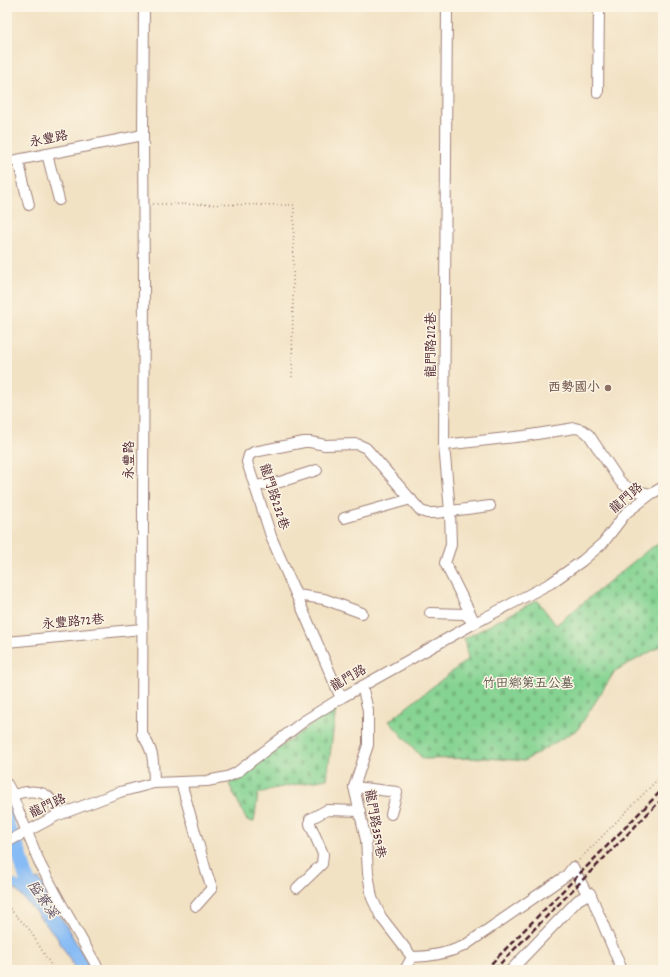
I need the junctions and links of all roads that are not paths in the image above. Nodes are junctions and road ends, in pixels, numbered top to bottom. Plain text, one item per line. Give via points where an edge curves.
1 (144, 7) edge
2 (447, 7) edge
3 (599, 7) edge
4 (598, 92) dead end
5 (143, 134) junction
6 (47, 154) junction
7 (18, 160) junction
8 (7, 162) edge
9 (59, 200) dead end
10 (29, 205) dead end
11 (444, 445) junction
12 (317, 470) dead end
13 (255, 486) junction
14 (663, 487) edge
15 (651, 494) junction
16 (411, 500) junction
17 (490, 506) dead end
18 (450, 511) junction
19 (344, 518) dead end
20 (297, 595) junction
21 (362, 613) dead end
22 (430, 613) dead end
23 (475, 623) junction
24 (142, 629) junction
25 (7, 642) edge
26 (362, 686) junction
27 (341, 698) junction
28 (181, 782) junction
29 (154, 783) junction
30 (7, 784) edge
31 (354, 787) junction
32 (10, 796) edge
33 (360, 811) junction
34 (59, 814) junction
35 (391, 814) dead end
36 (24, 833) junction
37 (7, 842) edge
38 (297, 888) dead end
39 (587, 894) junction
40 (196, 906) dead end
41 (412, 957) junction
42 (99, 970) edge
43 (405, 970) edge
44 (511, 970) edge
45 (622, 970) edge

1 - 5 street, 永豐路
2 - 11 street, 龍門路212巷
3 - 4 street
5 - 6 street, 永豐路
5 - 24 street, 永豐路
6 - 7 street, 永豐路
6 - 9 street
7 - 8 street, 永豐路
7 - 10 street
11 - 15 street via 575,428 589,435 624,486
11 - 18 street, 龍門路212巷
12 - 13 street via 280,482
13 - 16 street, 龍門路232巷 via 248,462 249,455 254,452 304,442 325,445 357,444 366,448
13 - 20 street, 龍門路232巷 via 272,539
14 - 15 street, 龍門路
15 - 23 street, 龍門路 via 626,513 603,542 582,561 551,583
16 - 18 street, 龍門路232巷 via 421,511 427,513
16 - 19 street
17 - 18 street, 龍門路232巷
18 - 23 street, 龍門路212巷 via 451,545 445,563
20 - 21 street via 324,599
20 - 27 street, 龍門路232巷
22 - 23 street via 465,614
23 - 26 street, 龍門路
24 - 25 street, 永豐路72巷
24 - 29 street, 永豐路 via 142,734 153,755
26 - 27 street, 龍門路
26 - 31 street, 龍門路359巷 via 368,710 368,745
27 - 28 street, 龍門路 via 304,721 236,773 207,781
28 - 29 street, 龍門路
28 - 40 street via 212,888
29 - 34 street, 龍門路
30 - 32 street
31 - 33 street, 龍門路359巷
31 - 35 street via 397,792
32 - 34 street via 25,792 42,793 50,799
32 - 36 street via 14,800
33 - 38 street via 327,810 310,819 323,854 322,864
33 - 41 street, 龍門路359巷 via 372,898 381,917
34 - 36 street, 龍門路
36 - 37 street, 龍門路
36 - 42 street
39 - 41 street via 573,867 567,874 464,946 450,952
39 - 44 street via 578,900
39 - 45 street via 590,893
41 - 43 street

